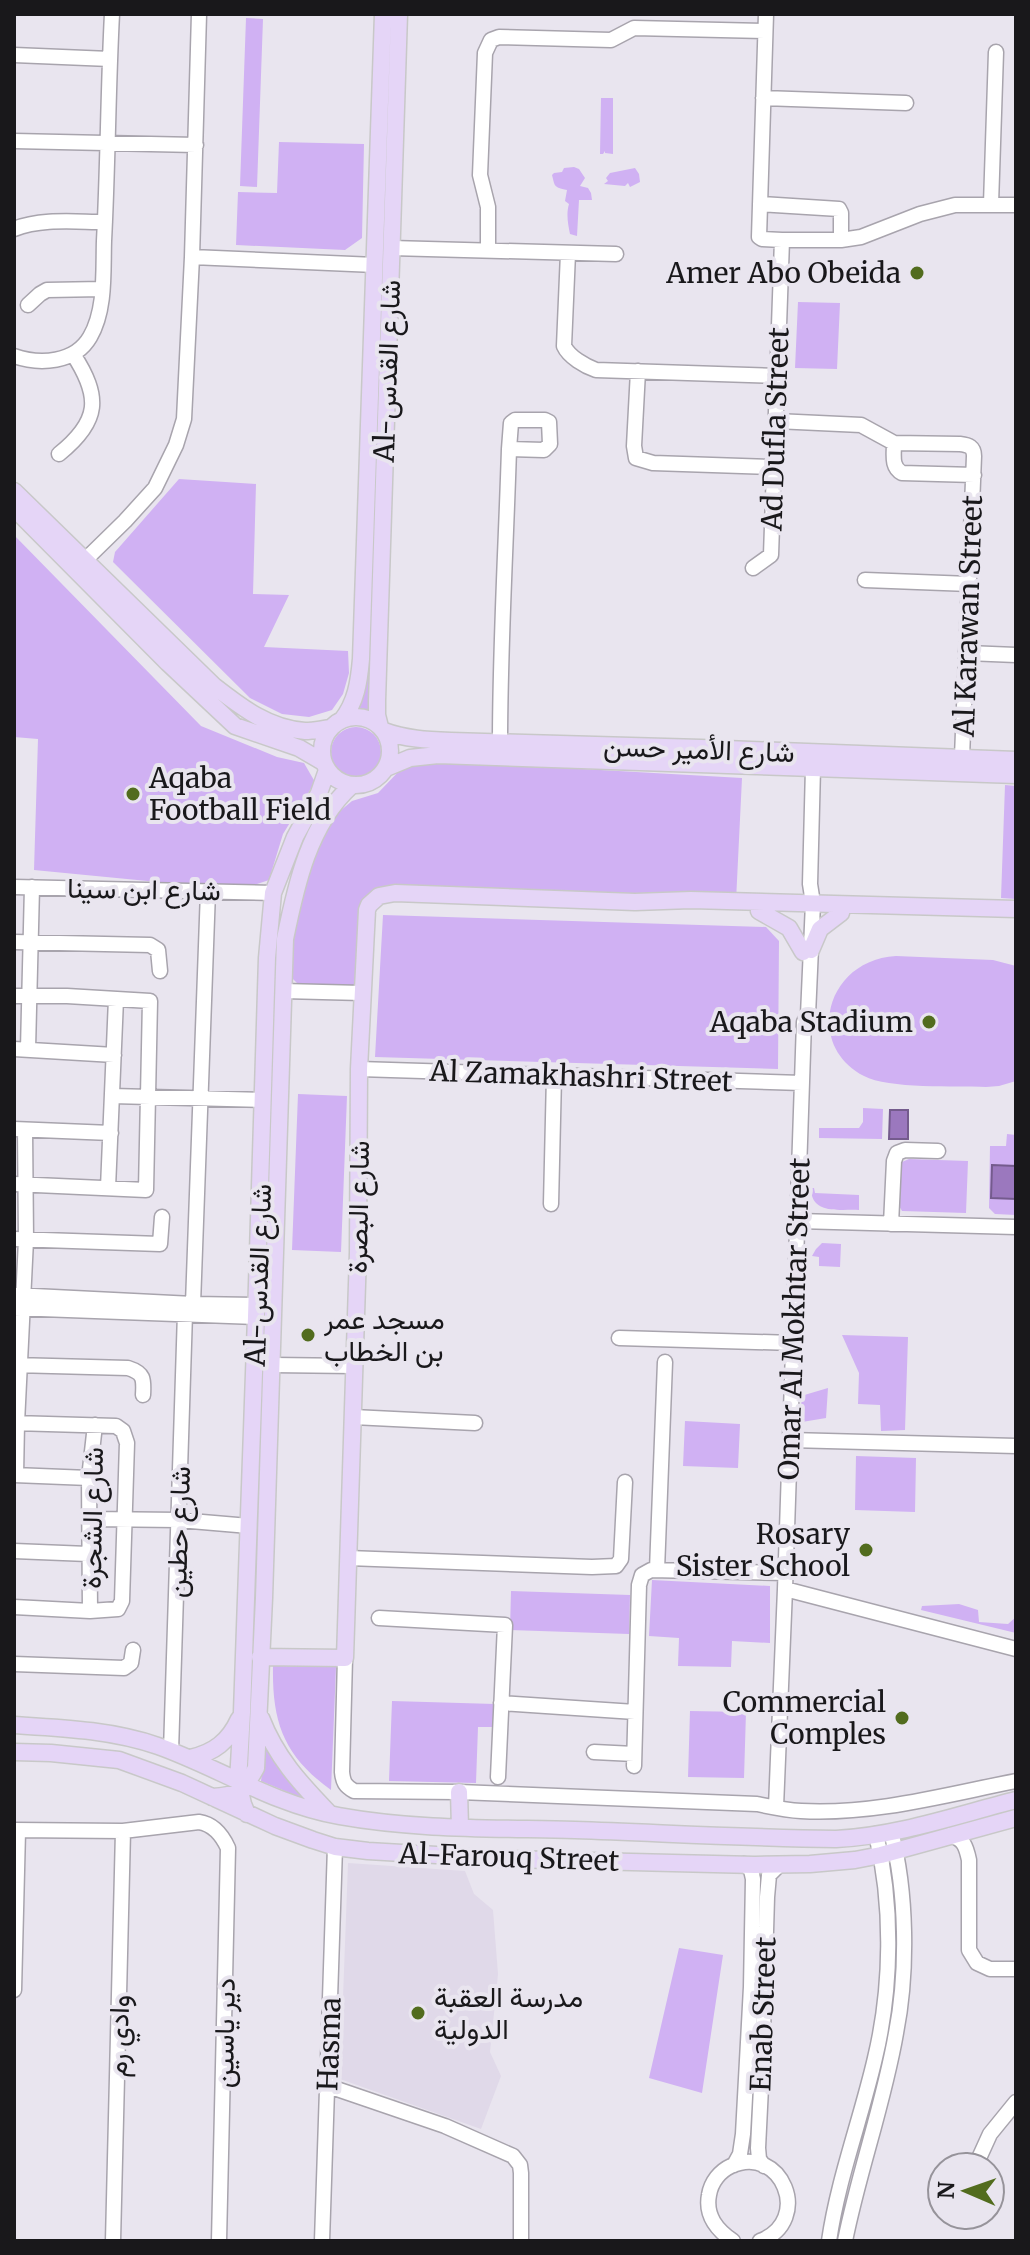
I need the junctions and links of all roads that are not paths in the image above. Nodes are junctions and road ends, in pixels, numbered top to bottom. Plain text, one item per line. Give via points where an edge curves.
1 (112, 14) edge
2 (199, 14) edge
3 (383, 14) edge
4 (399, 14) edge
5 (766, 14) edge
6 (765, 31) junction
7 (996, 52) dead end
8 (14, 55) edge
9 (110, 59) junction
10 (763, 98) junction
11 (906, 103) dead end
12 (14, 141) edge
13 (108, 144) junction
14 (196, 145) junction
15 (386, 148) junction
16 (385, 167) junction
17 (760, 204) junction
18 (991, 204) junction
19 (1016, 205) edge
20 (105, 222) junction
21 (14, 229) edge
22 (782, 240) junction
23 (841, 240) junction
24 (391, 248) junction
25 (488, 250) junction
26 (568, 253) junction
27 (616, 254) dead end
28 (192, 257) junction
29 (375, 265) junction
30 (102, 289) junction
31 (28, 305) dead end
32 (73, 354) junction
33 (14, 356) edge
34 (638, 371) junction
35 (777, 376) junction
36 (776, 421) junction
37 (894, 443) junction
38 (509, 449) dead end
39 (376, 450) junction
40 (59, 454) dead end
41 (773, 467) junction
42 (974, 475) junction
43 (14, 491) edge
44 (14, 508) edge
45 (80, 564) junction
46 (753, 568) dead end
47 (865, 580) dead end
48 (970, 584) junction
49 (967, 653) junction
50 (1016, 655) edge
51 (336, 724) junction
52 (382, 729) junction
53 (500, 743) junction
54 (710, 756) junction
55 (962, 757) junction
56 (1016, 760) edge
57 (325, 766) junction
58 (386, 768) junction
59 (813, 768) junction
60 (1016, 775) edge
61 (351, 786) junction
62 (14, 887) edge
63 (32, 887) junction
64 (208, 891) junction
65 (273, 893) junction
66 (635, 902) junction
67 (808, 908) junction
68 (1016, 909) edge
69 (759, 911) junction
70 (841, 913) junction
71 (1016, 919) edge
72 (14, 942) edge
73 (31, 943) junction
74 (807, 951) junction
75 (160, 971) dead end
76 (283, 991) junction
77 (362, 993) junction
78 (22, 996) edge
79 (116, 999) junction
80 (21, 1049) edge
81 (114, 1055) junction
82 (359, 1069) junction
83 (554, 1076) junction
84 (802, 1083) junction
85 (112, 1096) junction
86 (149, 1097) junction
87 (201, 1098) junction
88 (263, 1100) junction
89 (19, 1130) edge
90 (111, 1133) junction
91 (938, 1151) dead end
92 (269, 1180) junction
93 (19, 1184) edge
94 (108, 1188) junction
95 (268, 1201) junction
96 (551, 1204) dead end
97 (162, 1217) dead end
98 (798, 1221) junction
99 (891, 1224) junction
100 (1016, 1227) edge
101 (20, 1240) edge
102 (18, 1302) edge
103 (189, 1309) junction
104 (257, 1311) junction
105 (619, 1338) dead end
106 (793, 1343) junction
107 (665, 1362) dead end
108 (17, 1365) edge
109 (272, 1365) junction
110 (354, 1366) junction
111 (143, 1395) dead end
112 (261, 1412) junction
113 (353, 1417) junction
114 (15, 1423) edge
115 (475, 1423) dead end
116 (95, 1425) junction
117 (260, 1434) junction
118 (790, 1440) junction
119 (1016, 1446) edge
120 (15, 1475) edge
121 (89, 1478) junction
122 (625, 1482) dead end
123 (90, 1519) junction
124 (124, 1520) junction
125 (179, 1520) junction
126 (249, 1526) junction
127 (14, 1551) edge
128 (88, 1554) junction
129 (348, 1558) junction
130 (657, 1570) junction
131 (786, 1573) junction
132 (785, 1589) junction
133 (14, 1607) edge
134 (90, 1611) junction
135 (379, 1618) dead end
136 (1016, 1649) edge
137 (133, 1650) dead end
138 (260, 1657) junction
139 (345, 1658) junction
140 (14, 1664) edge
141 (501, 1703) junction
142 (250, 1712) junction
143 (635, 1712) junction
144 (14, 1725) edge
145 (171, 1751) junction
146 (14, 1752) edge
147 (594, 1752) dead end
148 (190, 1758) junction
149 (498, 1777) dead end
150 (1016, 1781) edge
151 (241, 1786) junction
152 (459, 1792) junction
153 (212, 1797) junction
154 (1016, 1800) edge
155 (776, 1807) junction
156 (247, 1814) junction
157 (329, 1814) junction
158 (1016, 1818) edge
159 (460, 1827) junction
160 (16, 1830) edge
161 (123, 1831) junction
162 (884, 1833) junction
163 (951, 1835) junction
164 (335, 1847) junction
165 (888, 1853) junction
166 (744, 1864) junction
167 (779, 1865) junction
168 (1016, 1969) edge
169 (14, 1990) edge
170 (328, 2086) junction
171 (1016, 2102) edge
172 (982, 2151) edge
173 (734, 2165) junction
174 (764, 2166) junction
175 (734, 2240) edge
176 (113, 2241) edge
177 (219, 2241) edge
178 (322, 2241) edge
179 (521, 2241) edge
180 (760, 2241) edge
181 (829, 2241) edge
182 (845, 2241) edge

1 - 9 street
2 - 14 street
3 - 15 main road, Al-شارع القدس
4 - 15 main road, Al-شارع القدس
5 - 6 street
6 - 10 street
6 - 25 street via 634,28 611,40 491,40 485,53 480,175 488,207
7 - 18 street
8 - 9 street
9 - 13 street
10 - 11 street
10 - 17 street
12 - 13 street
13 - 14 street
13 - 20 street
14 - 28 street
15 - 16 main road, Al-شارع القدس
16 - 24 main road, Al-شارع القدس
16 - 29 main road, Al-شارع القدس
17 - 22 street via 760,238
17 - 23 street via 839,209
18 - 19 street
18 - 23 street via 938,208
20 - 21 street via 45,222
20 - 30 street
22 - 23 street
22 - 35 street, Ad Dufla Street
24 - 25 street
24 - 39 main road, Al-شارع القدس
25 - 26 street
26 - 27 street
26 - 34 street via 565,350 592,369
28 - 29 street
28 - 45 street via 184,419 176,445 155,488
29 - 39 main road, Al-شارع القدس
30 - 31 street via 47,290
30 - 32 street via 94,329
32 - 33 street via 54,361
32 - 40 street via 89,383 91,413 86,428
34 - 35 street
34 - 41 street via 636,458
35 - 36 street, Ad Dufla Street
36 - 37 street via 861,425
36 - 41 street, Ad Dufla Street
37 - 42 street, Al Karawan Street via 894,464 902,473
37 - 42 street, Al Karawan Street via 969,446 974,451
38 - 53 street
39 - 51 main road, Al-شارع القدس via 359,681 350,709
39 - 52 main road, Al-شارع القدس via 377,715
41 - 46 street, Ad Dufla Street via 771,555
42 - 48 street, Al Karawan Street
43 - 45 main road
44 - 45 main road
45 - 51 main road via 247,712 305,731
45 - 57 main road via 168,663 235,726 299,748
47 - 48 street
48 - 49 street, Al Karawan Street
49 - 50 street
49 - 55 street, Al Karawan Street
51 - 52 main road via 362,717
51 - 57 main road via 323,740
52 - 53 main road, شارع الأمير حسن via 413,738
52 - 58 main road via 390,749
53 - 54 main road, شارع الأمير حسن
54 - 55 main road, شارع الأمير حسن
54 - 58 main road, شارع الأمير حسن via 438,755
54 - 59 main road, شارع الأمير حسن
55 - 56 main road, شارع الأمير حسن
57 - 61 main road
57 - 65 main road, Al-شارع القدس via 319,793
58 - 61 main road via 367,784
59 - 60 main road, شارع الأمير حسن
59 - 67 street, Omar Al Mokhtar Street
61 - 76 main road, Al-شارع القدس via 326,817 297,885 285,939
62 - 63 street, شارع ابن سينا
63 - 64 street, شارع ابن سينا
63 - 73 street
64 - 65 street, شارع ابن سينا
64 - 87 street, شارع حطين
65 - 88 main road, Al-شارع القدس
66 - 67 main road
66 - 69 main road
66 - 77 main road, شارع البصرة via 379,896 367,910
67 - 68 main road
67 - 69 main road
67 - 70 main road
67 - 74 street, Omar Al Mokhtar Street
69 - 74 main road via 789,928
70 - 71 main road
70 - 74 main road via 820,929
72 - 73 street
73 - 75 street via 150,945 158,950
73 - 78 street
74 - 84 street, Omar Al Mokhtar Street
76 - 77 street
76 - 92 main road, Al-شارع القدس
77 - 82 main road, شارع البصرة
78 - 79 street
78 - 80 street
79 - 81 street
79 - 86 street via 150,1001
80 - 81 street
81 - 85 street
82 - 83 street, Al Zamakhashri Street
82 - 110 main road, شارع البصرة
83 - 84 street, Al Zamakhashri Street
83 - 96 street
84 - 98 street, Omar Al Mokhtar Street
85 - 86 street
85 - 90 street
86 - 87 street
86 - 94 street via 146,1190
87 - 88 street
87 - 103 street, شارع حطين
88 - 92 main road, Al-شارع القدس
89 - 90 street
89 - 93 street
90 - 94 street
91 - 99 street via 897,1153
92 - 95 main road, Al-شارع القدس
93 - 94 street
93 - 101 street
95 - 104 main road, Al-شارع القدس
95 - 109 main road, Al-شارع القدس
97 - 101 street via 160,1244
98 - 99 street
98 - 106 street, Omar Al Mokhtar Street
99 - 100 street
101 - 102 street
102 - 103 street
102 - 108 street
103 - 104 street
103 - 125 street, شارع حطين
104 - 112 main road, Al-شارع القدس
105 - 106 street
106 - 118 street, Omar Al Mokhtar Street
107 - 130 street
108 - 111 street via 128,1368 141,1375
108 - 114 street
109 - 110 street
109 - 112 main road, Al-شارع القدس
110 - 113 main road, شارع البصرة
112 - 117 main road, Al-شارع القدس
113 - 115 street
113 - 129 main road, شارع البصرة
114 - 116 street
114 - 120 street
116 - 121 street, شارع الشجرة
116 - 124 street via 116,1426 126,1437
117 - 126 main road, Al-شارع القدس
117 - 138 main road, Al-شارع القدس
118 - 119 street
118 - 131 street, Omar Al Mokhtar Street
120 - 121 street
121 - 123 street, شارع الشجرة
122 - 129 street via 621,1559 616,1566
123 - 124 street
123 - 128 street, شارع الشجرة
124 - 125 street
124 - 134 street, شارع الشجرة via 122,1601 113,1611
125 - 126 street
125 - 145 street, شارع حطين
126 - 142 main road, Al-شارع القدس
127 - 128 street
128 - 134 street, شارع الشجرة
129 - 139 main road, شارع البصرة
130 - 131 street
130 - 143 street via 646,1571 639,1585
131 - 132 street, Omar Al Mokhtar Street
132 - 136 street
132 - 155 street, Omar Al Mokhtar Street
133 - 134 street, شارع الشجرة
135 - 141 street via 505,1625
137 - 140 street via 131,1663 124,1668
138 - 139 main road
138 - 142 main road, Al-شارع القدس
139 - 152 street via 342,1772 347,1787
141 - 143 street
141 - 149 street
142 - 148 main road via 226,1741
142 - 151 main road, Al-شارع القدس via 256,1768
142 - 157 main road via 291,1774
143 - 147 street via 634,1760
144 - 145 main road, Al-Farouq Street via 121,1736
145 - 148 main road, Al-Farouq Street
146 - 153 main road, Al-Farouq Street via 119,1760
148 - 151 main road, Al-Farouq Street
150 - 155 street via 876,1808 816,1812
151 - 153 main road via 226,1797
151 - 156 main road
151 - 157 main road, Al-Farouq Street
152 - 155 street
152 - 159 main road
153 - 156 main road, Al-Farouq Street
154 - 162 main road, Al-Farouq Street
156 - 164 main road, Al-Farouq Street
157 - 159 main road, Al-Farouq Street
158 - 163 main road, Al-Farouq Street
159 - 162 main road, Al-Farouq Street via 813,1839
160 - 161 street
160 - 169 street
161 - 176 street, وادي رم
161 - 177 street, دير ياسين via 204,1822 228,1848
162 - 165 street
163 - 165 main road, Al-Farouq Street
163 - 168 street via 962,1839 969,1860 969,1950 977,1963 990,1969
164 - 166 main road, Al-Farouq Street via 505,1859
164 - 170 street, Hasma
165 - 167 main road, Al-Farouq Street
165 - 181 street via 885,2009
165 - 182 street via 900,1877 900,2011
166 - 167 main road, Al-Farouq Street
166 - 173 street, Enab Street via 753,1879 751,1987 743,2134
167 - 174 street, Enab Street via 769,1875 767,1897 758,2148
170 - 178 street, Hasma
170 - 179 street via 513,2156 521,2173
171 - 172 street
173 - 174 street
173 - 175 street via 713,2184 708,2205 715,2226
174 - 180 street via 783,2182 788,2206 779,2228

